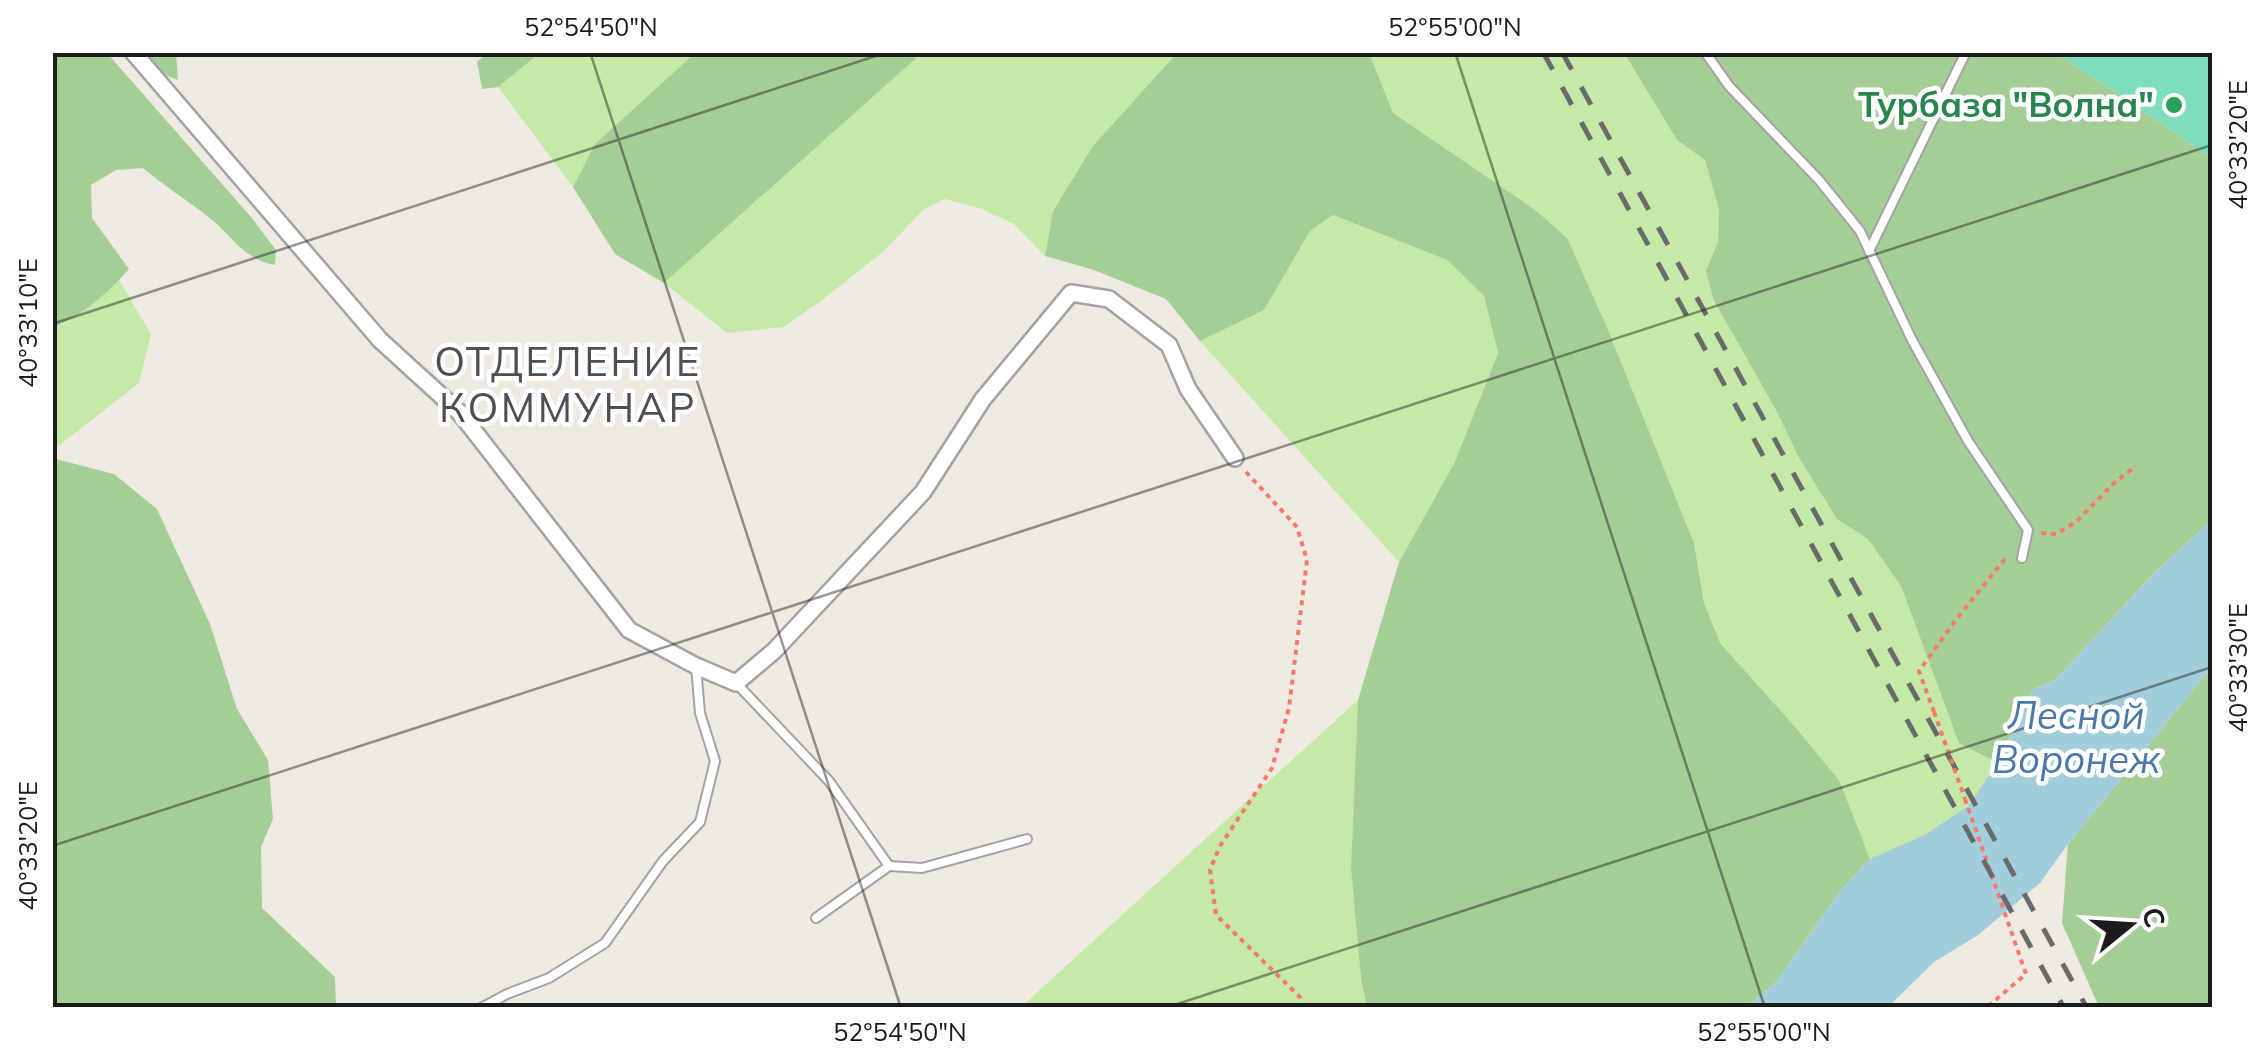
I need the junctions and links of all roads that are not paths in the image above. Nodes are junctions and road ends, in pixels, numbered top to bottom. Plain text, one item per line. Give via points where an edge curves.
1 (134, 52) edge
2 (1705, 52) edge
3 (1966, 52) edge
4 (1869, 251) junction
5 (1235, 458) road end
6 (2022, 558) dead end
7 (696, 666) junction
8 (736, 683) junction
9 (1027, 839) dead end
10 (889, 866) junction
11 (816, 918) dead end
12 (481, 1008) edge

1 - 7 street via 380,340 460,413 629,630
2 - 4 lane via 1819,180
3 - 4 lane
4 - 6 lane via 1968,440 2028,530
5 - 8 street via 1188,389 1169,344 1109,299 1071,294 982,399 923,492
7 - 8 street
7 - 12 lane via 700,713 715,761 700,822 663,861 605,943 550,978
8 - 10 lane via 829,781
9 - 10 lane via 922,868
10 - 11 lane

